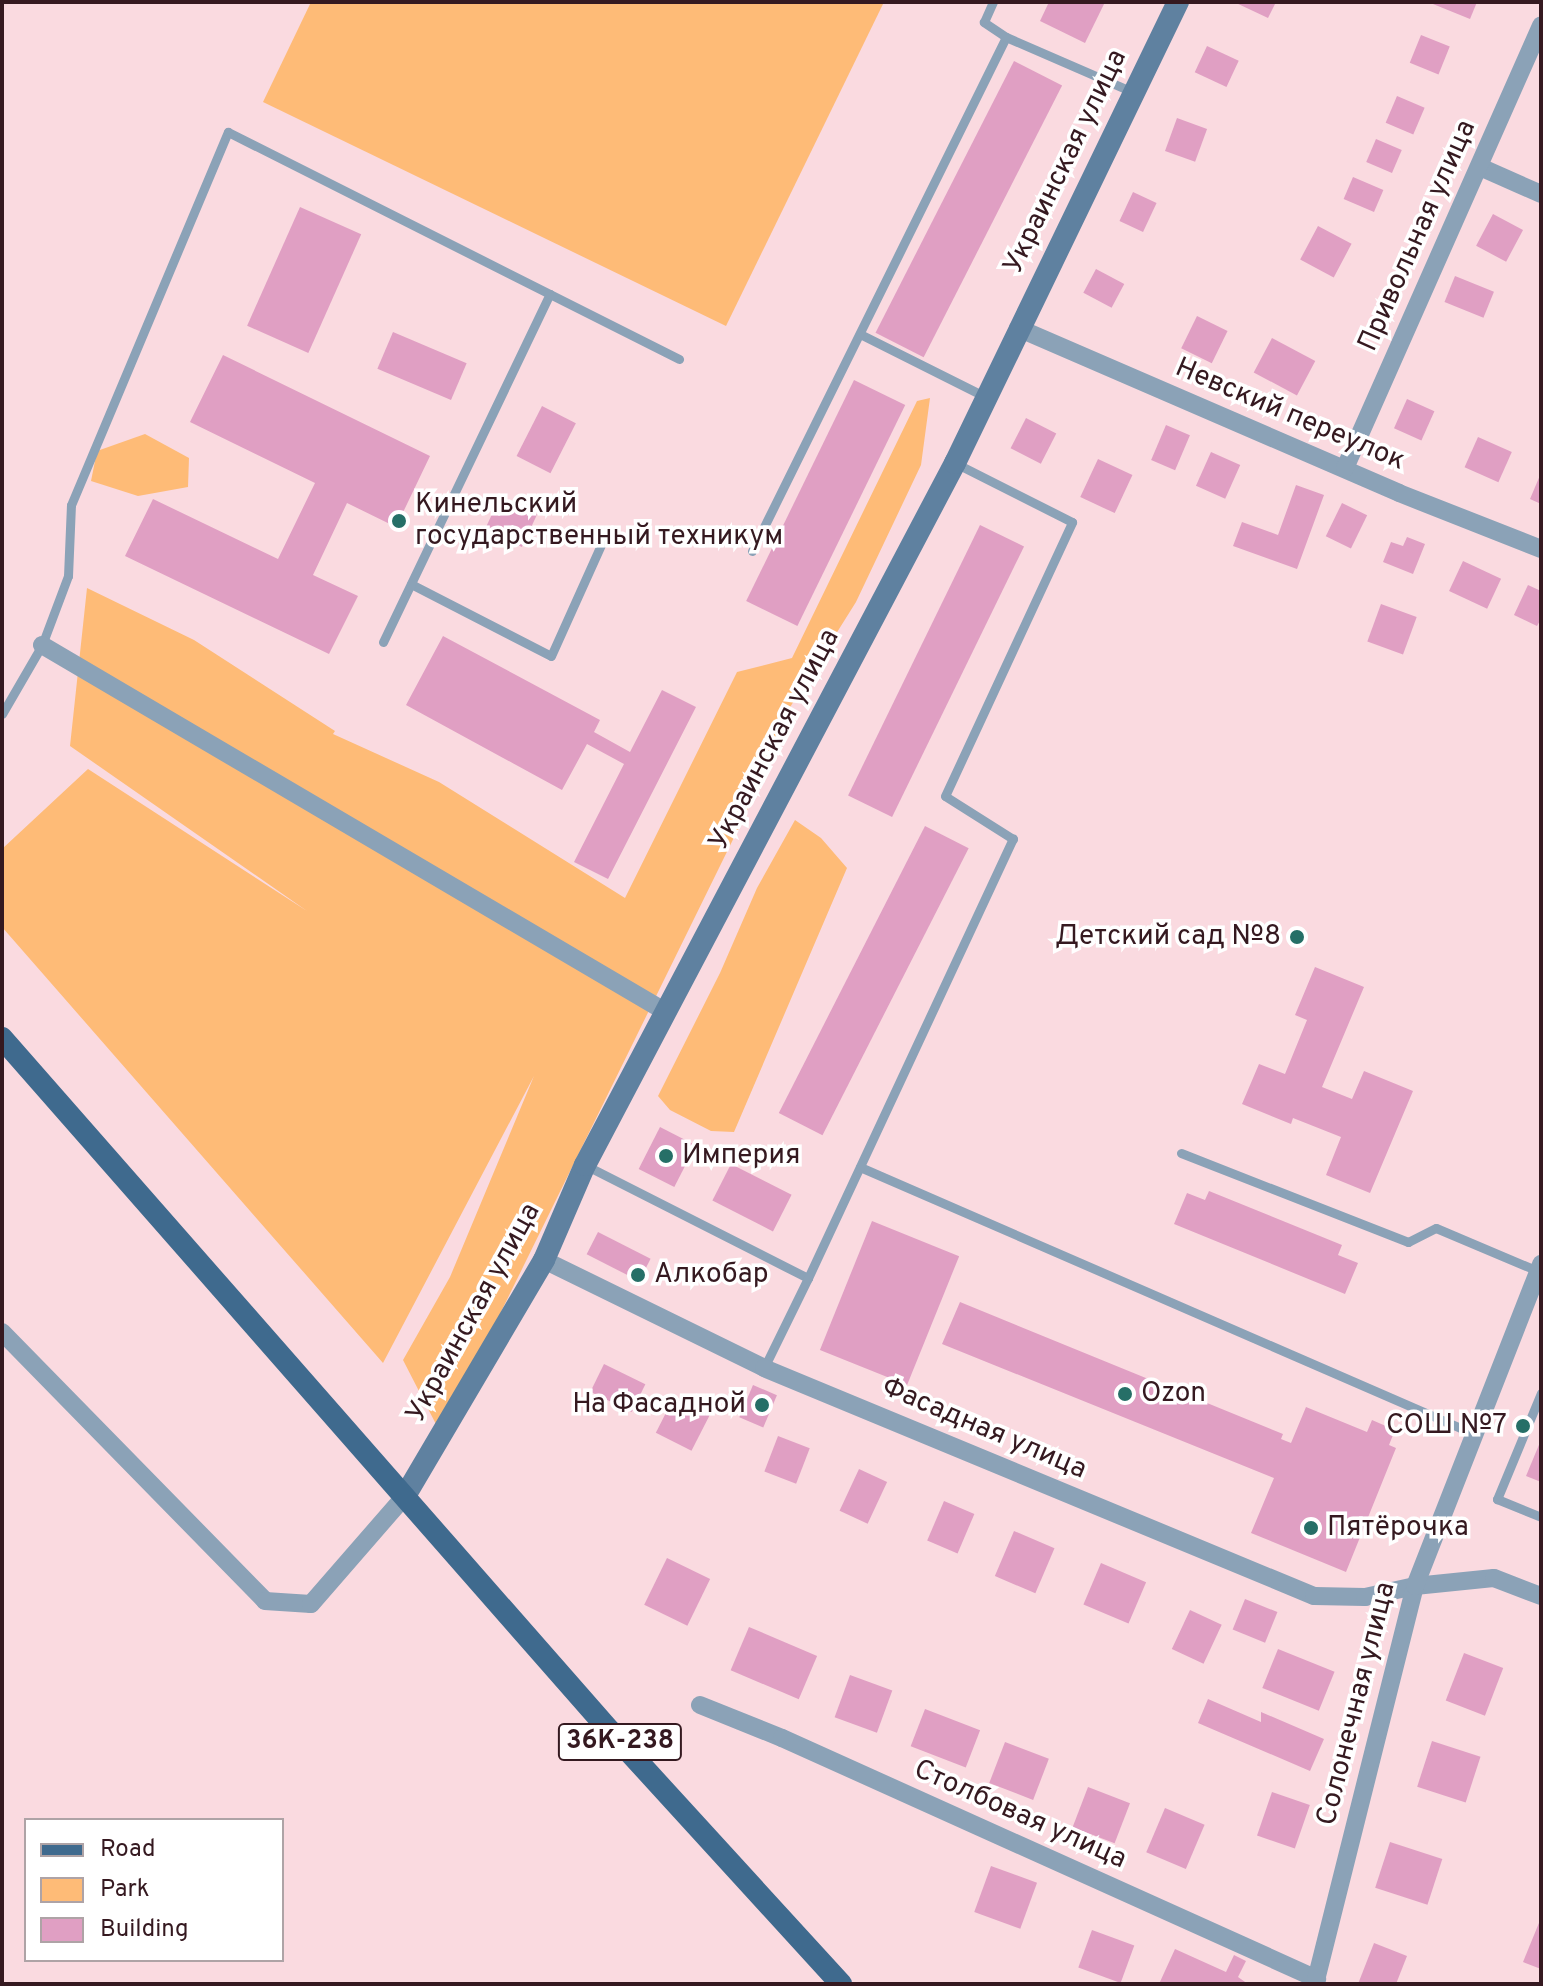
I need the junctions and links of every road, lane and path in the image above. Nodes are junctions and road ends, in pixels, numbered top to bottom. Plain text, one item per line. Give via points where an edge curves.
1 (993, 2) edge
2 (1178, 2) edge
3 (1541, 25) edge
4 (1006, 37) junction
5 (1135, 93) junction
6 (1480, 167) junction
7 (1541, 194) edge
8 (550, 294) junction
9 (1018, 328) junction
10 (860, 334) junction
11 (679, 359) dead end
12 (987, 397) junction
13 (955, 463) junction
14 (1345, 468) junction
15 (604, 538) dead end
16 (1541, 549) edge
17 (752, 551) dead end
18 (411, 584) junction
19 (383, 642) dead end
20 (42, 645) junction
21 (2, 714) edge
22 (666, 1012) junction
23 (2, 1038) edge
24 (1181, 1153) dead end
25 (585, 1165) junction
26 (860, 1167) junction
27 (544, 1260) junction
28 (1540, 1268) edge
29 (808, 1278) junction
30 (2, 1332) edge
31 (764, 1368) junction
32 (1541, 1393) edge
33 (1472, 1433) junction
34 (405, 1496) junction
35 (1541, 1517) edge
36 (1415, 1586) junction
37 (1541, 1596) edge
38 (700, 1705) dead end
39 (1316, 1982) edge
40 (841, 1984) edge

1 - 4 lane via 984,22
2 - 5 main road, Украинская улица
3 - 6 street, Привольная улица
4 - 5 lane
4 - 10 lane
5 - 9 main road, Украинская улица
6 - 7 street
6 - 14 street, Привольная улица
8 - 11 lane
8 - 18 lane
8 - 20 lane via 228,132 71,505 68,576
9 - 12 main road, Украинская улица
9 - 14 street, Невский переулок
10 - 12 lane
10 - 17 lane
12 - 13 main road, Украинская улица
13 - 22 main road, Украинская улица
13 - 26 lane via 1072,522 945,796 1013,839
14 - 16 street, Невский переулок
15 - 18 lane via 551,656
18 - 19 lane
20 - 21 lane
20 - 22 street
22 - 25 main road, Украинская улица
23 - 34 main road, 36К-238
24 - 28 lane via 1408,1242 1436,1228
25 - 27 main road, Украинская улица
25 - 29 lane
26 - 29 lane
26 - 33 lane
27 - 31 street, Фасадная улица
27 - 34 main road, Украинская улица
28 - 33 street, Солонечная улица
29 - 31 lane
30 - 34 street via 265,1601 311,1604
31 - 36 street, Фасадная улица via 1314,1596 1365,1597
32 - 35 lane via 1497,1499
33 - 36 street, Солонечная улица
34 - 40 main road, 36К-238
36 - 37 street, Фасадная улица via 1494,1578
36 - 39 street, Солонечная улица
38 - 39 street, Столбовая улица

